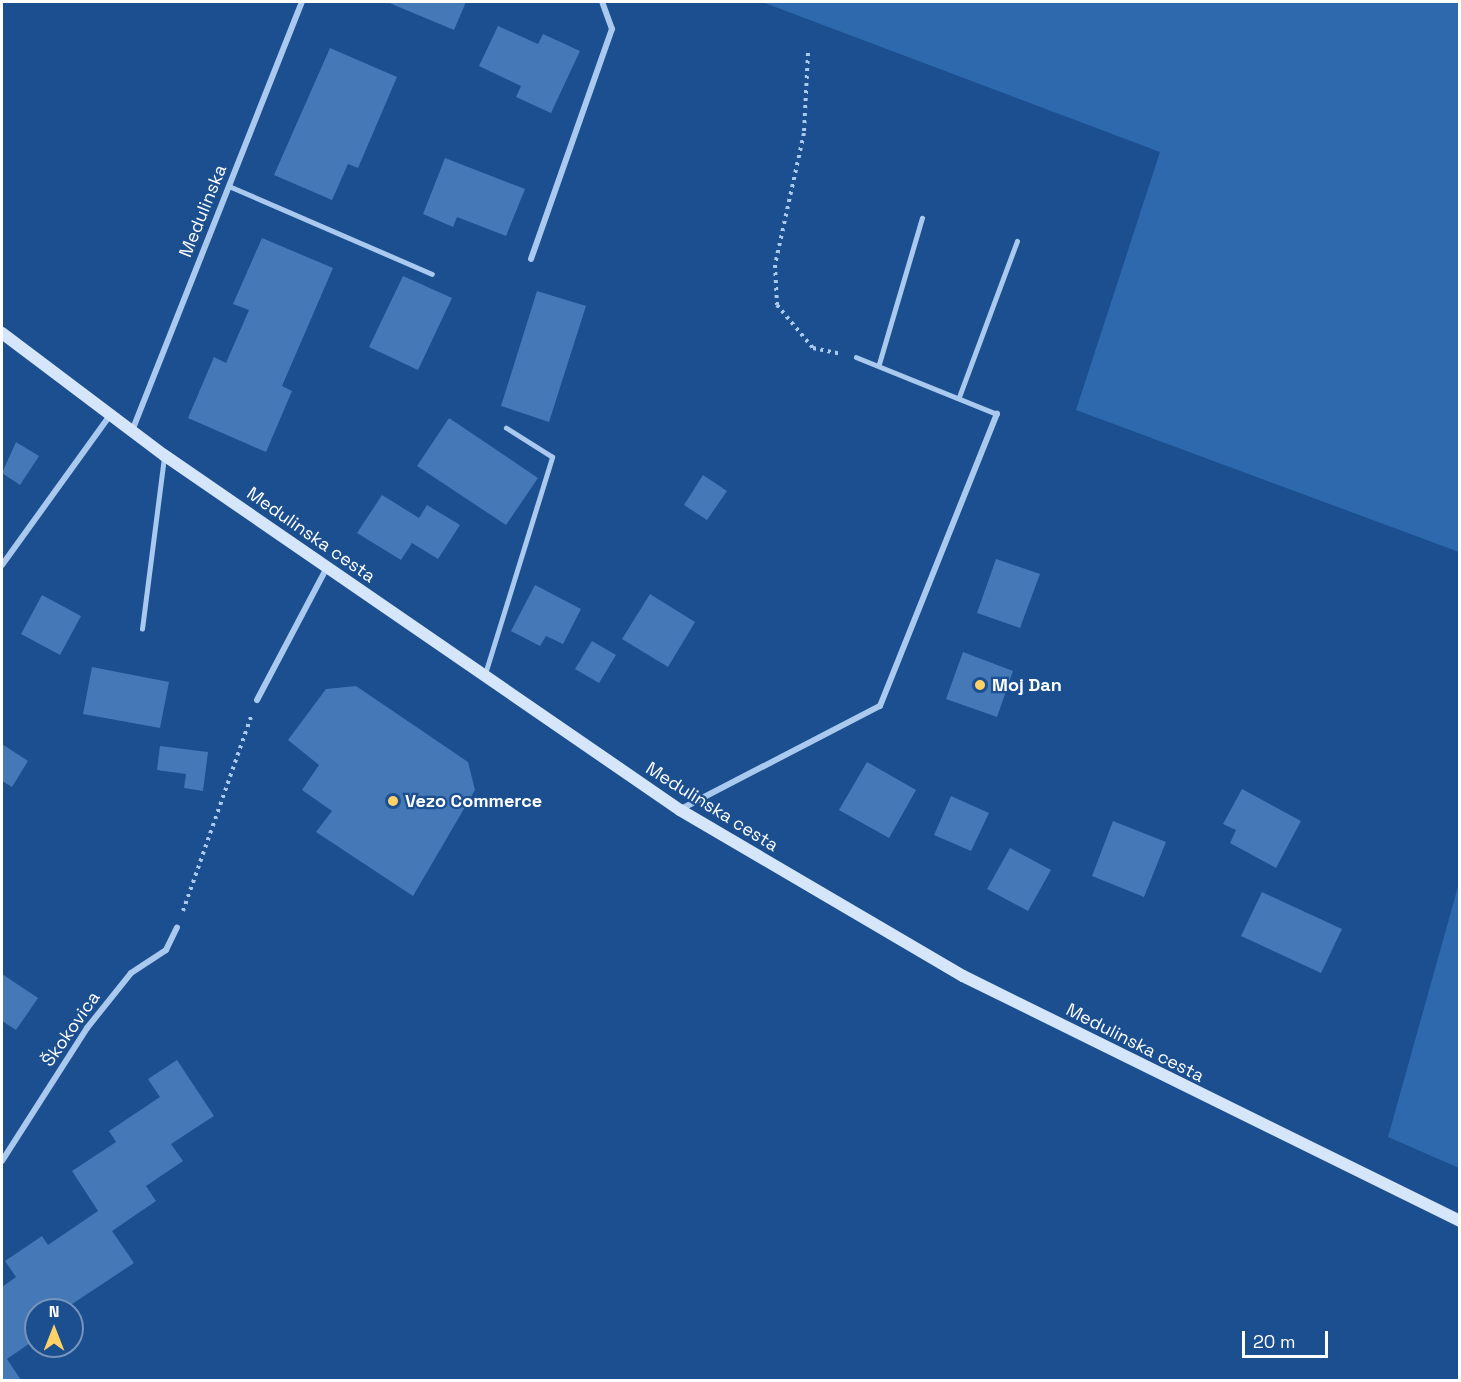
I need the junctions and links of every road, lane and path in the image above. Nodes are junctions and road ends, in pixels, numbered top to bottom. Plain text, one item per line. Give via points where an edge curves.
1 (302, 2) edge
2 (602, 2) edge
3 (808, 53) dead end
4 (229, 186) junction
5 (922, 218) dead end
6 (1017, 241) dead end
7 (531, 260) dead end
8 (432, 274) dead end
9 (2, 333) edge
10 (856, 357) joint
11 (879, 364) junction
12 (959, 398) junction
13 (997, 414) joint
14 (110, 415) junction
15 (506, 428) dead end
16 (132, 432) junction
17 (164, 456) junction
18 (2, 565) edge
19 (328, 567) junction
20 (142, 629) dead end
21 (483, 680) junction
22 (257, 700) joint
23 (680, 810) junction
24 (177, 927) joint
25 (2, 1161) edge
26 (1460, 1221) edge

1 - 4 street, Medulinska
2 - 7 street via 612,29
3 - 10 path via 804,133 775,265 777,305 813,348
4 - 8 lane
4 - 16 street, Medulinska
5 - 11 lane
6 - 12 lane
9 - 14 main road, Medulinska cesta
10 - 11 lane
11 - 12 lane
12 - 13 lane
13 - 23 street via 880,706
14 - 16 main road, Medulinska cesta
14 - 18 street
15 - 21 lane via 552,457
16 - 17 main road, Medulinska cesta
17 - 19 main road, Medulinska cesta
17 - 20 lane
19 - 21 main road, Medulinska cesta
19 - 22 street
21 - 23 main road, Medulinska cesta
22 - 24 path
23 - 26 main road, Medulinska cesta via 963,976
24 - 25 street, Škokovica via 166,950 130,973 87,1028

